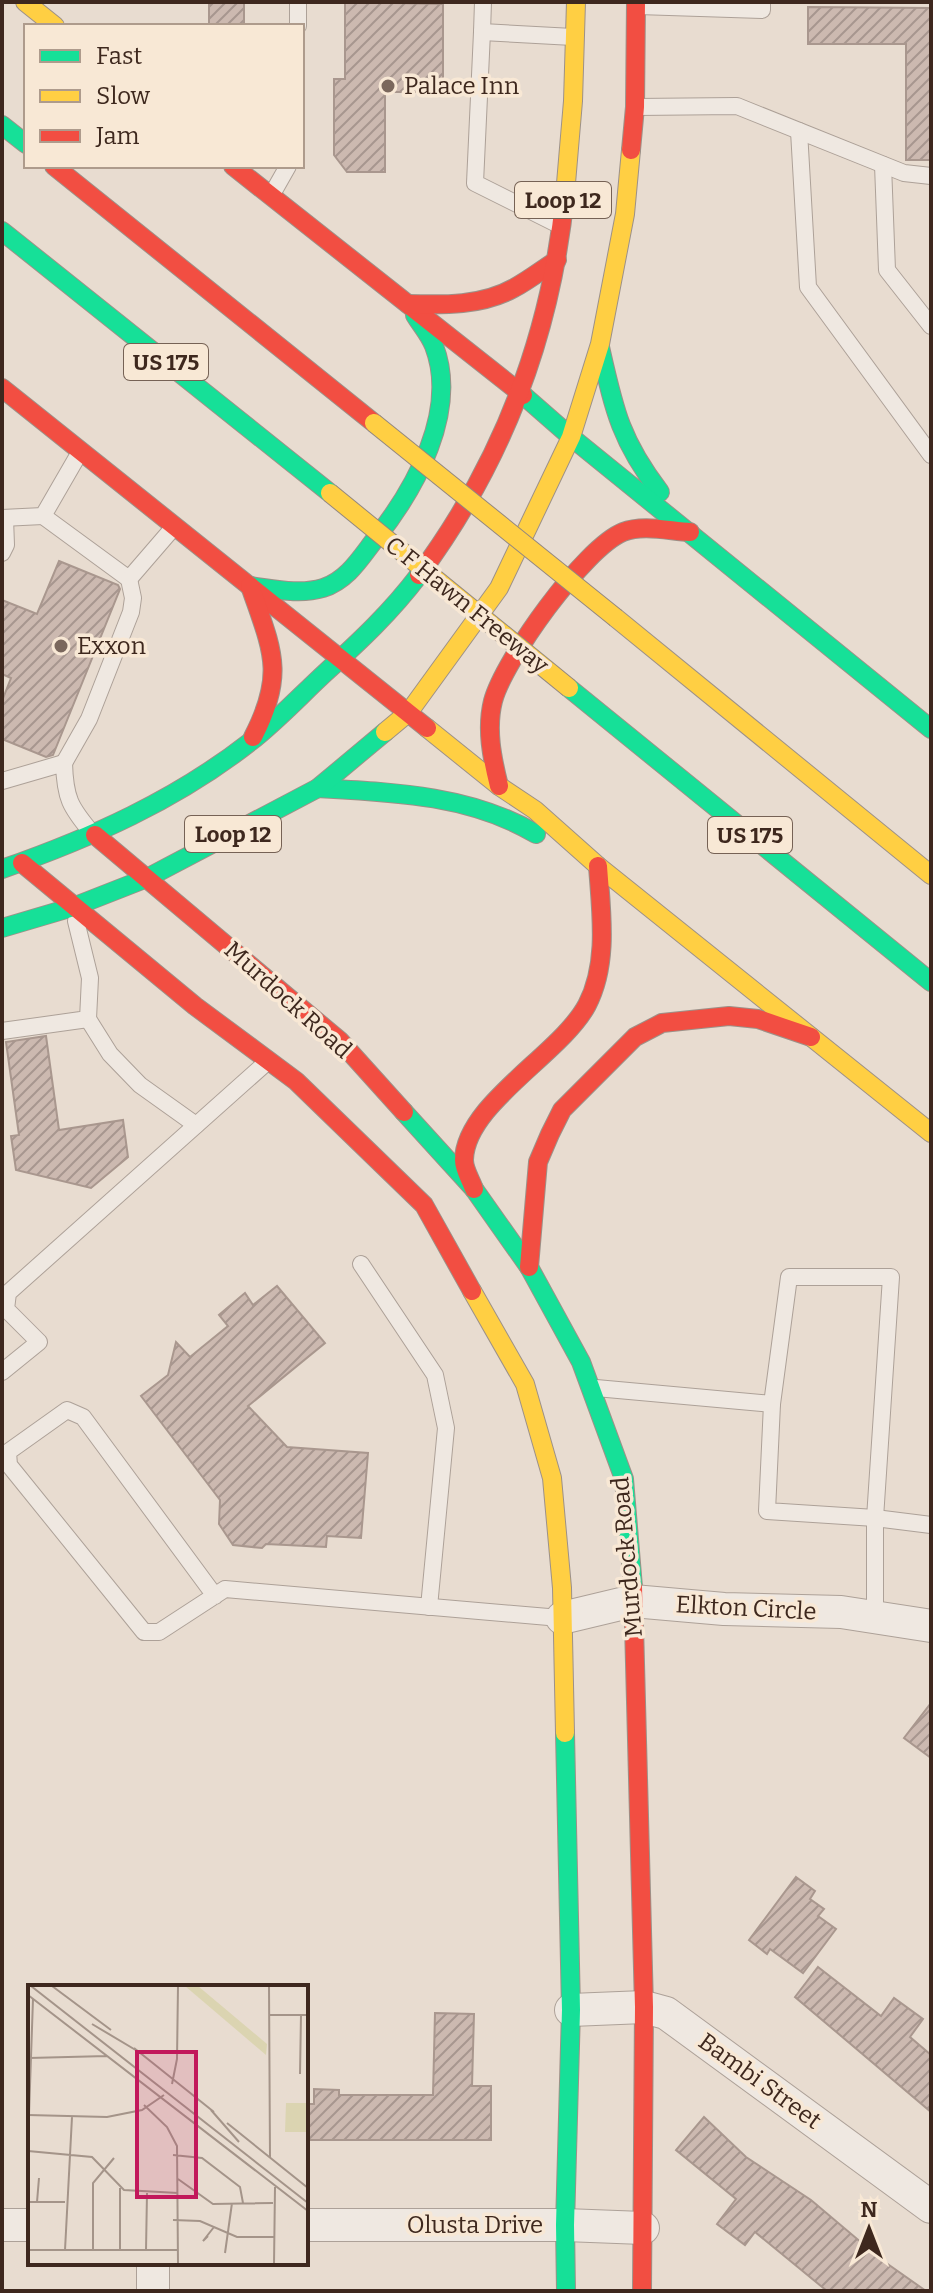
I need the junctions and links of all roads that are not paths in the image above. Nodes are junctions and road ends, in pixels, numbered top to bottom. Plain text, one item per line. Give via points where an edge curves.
1 (25, 2) edge
2 (298, 2) edge
3 (483, 2) edge
4 (762, 2) edge
5 (581, 4) edge
6 (631, 5) edge
7 (52, 24) edge
8 (298, 24) edge
9 (482, 32) junction
10 (574, 37) junction
11 (635, 107) junction
12 (2, 125) edge
13 (799, 131) junction
14 (24, 142) edge
15 (883, 165) junction
16 (56, 168) edge
17 (236, 168) edge
18 (287, 168) edge
19 (931, 176) edge
20 (271, 196) junction
21 (560, 226) junction
22 (2, 231) edge
23 (557, 260) junction
24 (408, 304) junction
25 (931, 326) edge
26 (600, 344) junction
27 (2, 388) edge
28 (521, 393) junction
29 (571, 437) junction
30 (80, 451) junction
31 (931, 455) edge
32 (43, 516) junction
33 (3, 518) edge
34 (175, 526) junction
35 (690, 532) junction
36 (2, 553) edge
37 (129, 579) junction
38 (250, 586) junction
39 (342, 658) junction
40 (409, 712) junction
41 (931, 729) edge
42 (252, 740) junction
43 (64, 763) junction
44 (2, 781) edge
45 (499, 786) junction
46 (318, 788) junction
47 (95, 835) junction
48 (22, 863) junction
49 (598, 866) junction
50 (2, 869) edge
51 (931, 875) edge
52 (147, 878) junction
53 (73, 907) junction
54 (2, 928) edge
55 (931, 982) edge
56 (88, 1019) junction
57 (2, 1031) edge
58 (814, 1038) junction
59 (268, 1061) junction
60 (196, 1125) junction
61 (931, 1133) edge
62 (470, 1195) junction
63 (457, 1225) dead end
64 (361, 1264) dead end
65 (459, 1264) junction
66 (529, 1267) junction
67 (2, 1372) edge
68 (590, 1387) junction
69 (772, 1404) junction
70 (875, 1518) junction
71 (931, 1525) edge
72 (215, 1596) junction
73 (633, 1601) junction
74 (429, 1607) junction
75 (875, 1615) junction
76 (562, 1618) junction
77 (931, 1626) edge
78 (644, 2007) junction
79 (571, 2010) junction
80 (931, 2207) edge
81 (2, 2225) edge
82 (28, 2225) edge
83 (308, 2225) edge
84 (565, 2225) junction
85 (643, 2228) junction
86 (153, 2265) edge
87 (153, 2291) edge
88 (566, 2291) edge
89 (642, 2291) edge

1 - 7 main road
2 - 8 lane
3 - 9 lane
4 - 6 lane via 762,10
5 - 10 main road, Loop 12
6 - 11 main road, Loop 12
9 - 10 lane
9 - 21 lane via 475,183
10 - 21 main road, Loop 12
11 - 13 lane via 737,106
11 - 26 main road, Loop 12 via 625,214
12 - 14 main road
13 - 15 lane
13 - 31 lane via 808,287
15 - 19 lane
15 - 25 lane via 887,270
16 - 51 main road, bridge
17 - 20 main road
18 - 20 lane
20 - 24 main road
21 - 23 main road, Loop 12
22 - 55 main road, C F Hawn Freeway / US 175, bridge
23 - 24 main road via 511,291 477,302
23 - 28 main road, Loop 12
24 - 28 main road
24 - 38 main road via 434,345 441,396 436,432 401,507 345,577 323,588 296,592
26 - 29 main road, Loop 12
26 - 35 main road via 625,440
27 - 30 main road
28 - 29 main road
28 - 39 main road, Loop 12 via 492,461 440,544 389,614
29 - 35 main road
29 - 40 main road, Loop 12 via 499,588
30 - 32 lane
30 - 34 main road
32 - 33 lane
32 - 37 lane
33 - 36 lane
34 - 37 lane
34 - 38 main road
35 - 41 main road
35 - 45 main road via 620,533 600,547 538,621 496,690 489,736
37 - 43 lane via 131,612 89,719
38 - 39 main road
38 - 42 main road via 272,673 271,697
39 - 40 main road
39 - 42 main road, Loop 12
40 - 45 main road
40 - 46 main road, Loop 12
42 - 47 main road, Loop 12 via 182,789
43 - 44 lane
43 - 47 lane via 65,793
45 - 49 main road
46 - 49 main road via 449,802 504,817
46 - 52 main road, Loop 12
47 - 48 main road, Loop 12
47 - 52 main road, Murdock Road
48 - 50 main road, Loop 12
48 - 53 main road
49 - 58 main road
49 - 62 main road via 603,938 587,1005 556,1046 490,1105 468,1141 464,1162
52 - 53 main road, Loop 12
52 - 62 main road, Murdock Road via 340,1041
53 - 54 main road, Loop 12
53 - 56 lane via 90,978
53 - 59 main road
56 - 57 lane
56 - 60 lane via 110,1054 140,1085
58 - 61 main road
58 - 66 main road via 758,1019 729,1016 662,1023 635,1037 562,1110 550,1134 538,1162
59 - 60 lane
59 - 65 main road via 296,1081 424,1205
60 - 67 lane via 8,1293 6,1309 39,1342
62 - 66 main road, Murdock Road
63 - 65 main road
64 - 74 lane via 435,1375 446,1428
65 - 76 main road via 525,1384 552,1478
66 - 68 main road, Murdock Road
68 - 69 lane
68 - 73 main road, Murdock Road via 624,1479
69 - 70 lane via 767,1511
69 - 70 lane via 789,1277 891,1277
70 - 71 lane
70 - 75 lane
72 - 72 lane via 159,1632 144,1632 9,1465 8,1452 67,1410 83,1417
72 - 74 lane via 225,1589
73 - 75 street, Elkton Circle
73 - 76 street, Elkton Circle
73 - 78 main road, Murdock Road
74 - 76 lane
75 - 77 street, Elkton Circle
76 - 79 main road
78 - 79 street, Bambi Street
78 - 80 street, Bambi Street via 666,2013
78 - 85 main road, Murdock Road
79 - 84 main road
81 - 82 street
83 - 84 street, Olusta Drive
84 - 85 street, Olusta Drive
84 - 88 main road
85 - 89 main road, Murdock Road
86 - 87 street

